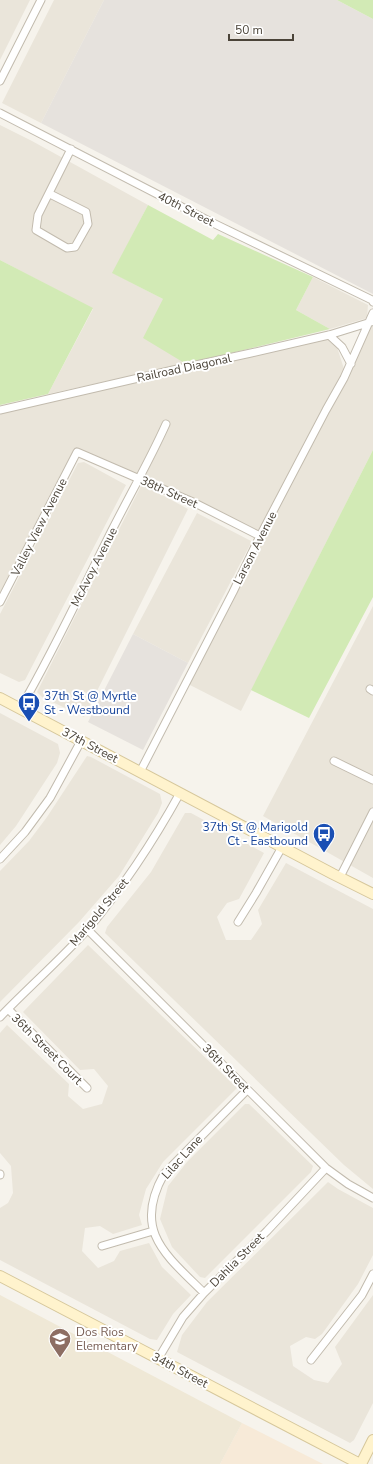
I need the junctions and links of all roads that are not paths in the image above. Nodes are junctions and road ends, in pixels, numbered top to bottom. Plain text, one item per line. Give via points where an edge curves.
1 (41, 0) edge
2 (0, 82) edge
3 (0, 113) edge
4 (71, 149) junction
5 (50, 194) junction
6 (373, 302) edge
7 (373, 313) edge
8 (371, 322) edge
9 (329, 334) junction
10 (351, 364) junction
11 (0, 410) edge
12 (166, 424) dead end
13 (77, 452) joint
14 (139, 479) junction
15 (260, 536) junction
16 (0, 602) edge
17 (0, 698) edge
18 (20, 709) junction
19 (81, 741) junction
20 (334, 761) dead end
21 (140, 772) junction
22 (373, 780) edge
23 (180, 793) junction
24 (373, 812) edge
25 (282, 847) junction
26 (0, 859) edge
27 (340, 877) junction
28 (373, 894) edge
29 (238, 922) dead end
30 (87, 929) junction
31 (8, 1009) junction
32 (0, 1017) edge
33 (87, 1088) dead end
34 (247, 1090) junction
35 (326, 1168) junction
36 (373, 1198) edge
37 (153, 1231) junction
38 (102, 1246) dead end
39 (373, 1274) edge
40 (0, 1276) edge
41 (204, 1293) junction
42 (158, 1358) junction
43 (311, 1360) dead end
44 (373, 1440) edge
45 (360, 1464) edge

1 - 2 street
3 - 4 street, 40th Street
4 - 5 street
4 - 6 street, 40th Street via 212,223
5 - 5 street via 86,212 88,224 74,247 67,248 36,230 38,215
7 - 8 street
8 - 9 street, Railroad Diagonal
8 - 10 street, Larson Avenue
9 - 10 street via 342,347
9 - 11 street, Railroad Diagonal
10 - 15 street, Larson Avenue
12 - 14 street, McAvoy Avenue
13 - 14 street, 38th Street
13 - 16 street, Valley View Avenue
14 - 15 street, 38th Street
14 - 18 street, McAvoy Avenue
15 - 21 street, Larson Avenue
17 - 18 main road, 37th Street
18 - 19 main road, 37th Street
19 - 21 main road, 37th Street
19 - 26 street via 50,798 25,832
20 - 22 street
21 - 23 main road, 37th Street
23 - 25 main road, 37th Street
23 - 30 street, Marigold Street via 139,863
24 - 27 street
25 - 27 main road
25 - 29 street
27 - 28 main road
30 - 31 street, Marigold Street
30 - 34 street, 36th Street
31 - 32 street, Marigold Street
31 - 33 street, 36th Street Court
34 - 35 street, 36th Street
34 - 37 street, Lilac Lane via 164,1174 151,1207
35 - 36 street, 36th Street
35 - 41 street, Dahlia Street
37 - 38 street
37 - 41 street, Lilac Lane via 166,1255
39 - 43 street via 362,1295
40 - 42 main road, 34th Street
41 - 42 street, Dahlia Street via 183,1317
42 - 45 main road, 34th Street
44 - 45 main road

